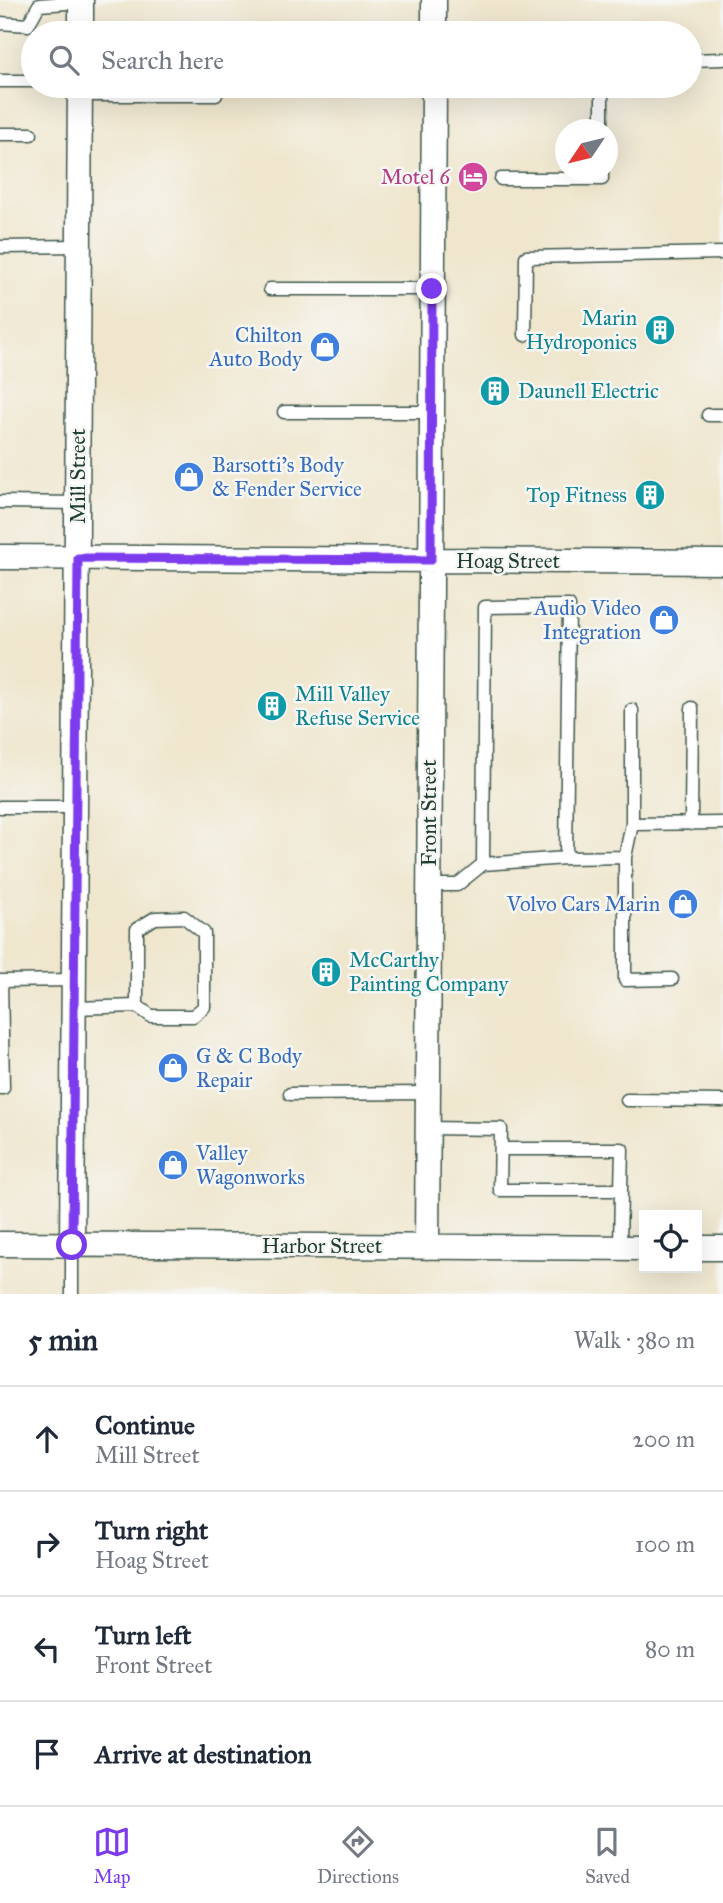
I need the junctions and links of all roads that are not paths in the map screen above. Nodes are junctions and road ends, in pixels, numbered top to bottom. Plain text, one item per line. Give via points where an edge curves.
1 (434, 0) edge
2 (81, 1) edge
3 (39, 3) edge
4 (29, 21) edge
5 (81, 21) edge
6 (434, 21) edge
7 (0, 23) edge
8 (21, 25) edge
9 (702, 60) edge
10 (723, 60) edge
11 (0, 81) edge
12 (21, 81) edge
13 (80, 98) edge
14 (434, 98) edge
15 (602, 98) edge
16 (602, 119) edge
17 (0, 134) edge
18 (31, 134) dead end
19 (501, 179) dead end
20 (555, 179) edge
21 (80, 246) junction
22 (0, 247) edge
23 (723, 253) edge
24 (270, 289) dead end
25 (432, 289) junction
26 (525, 335) dead end
27 (284, 412) dead end
28 (432, 412) junction
29 (708, 415) dead end
30 (723, 415) edge
31 (0, 502) edge
32 (78, 503) junction
33 (0, 557) edge
34 (78, 558) junction
35 (431, 560) junction
36 (723, 562) edge
37 (692, 708) dead end
38 (632, 710) dead end
39 (0, 807) edge
40 (76, 807) junction
41 (723, 823) edge
42 (632, 824) junction
43 (691, 824) junction
44 (625, 857) junction
45 (566, 858) junction
46 (483, 864) junction
47 (429, 885) junction
48 (672, 979) dead end
49 (1, 981) edge
50 (75, 981) junction
51 (137, 1006) junction
52 (74, 1008) junction
53 (0, 1088) edge
54 (290, 1094) dead end
55 (428, 1094) junction
56 (626, 1100) dead end
57 (723, 1101) edge
58 (428, 1128) junction
59 (501, 1149) junction
60 (621, 1191) junction
61 (0, 1244) edge
62 (72, 1245) junction
63 (427, 1247) junction
64 (632, 1248) edge
65 (702, 1248) edge
66 (723, 1248) edge
67 (72, 1294) edge

1 - 6 street
2 - 3 lane
2 - 5 street
3 - 4 lane
7 - 8 lane
9 - 10 lane
11 - 12 lane
13 - 21 street, Mill Street
14 - 25 street, Front Street
15 - 16 lane
17 - 18 lane
19 - 20 lane
21 - 22 lane
21 - 32 street, Mill Street
23 - 26 lane via 526,257
24 - 25 lane
25 - 28 street, Front Street
27 - 28 lane
28 - 35 street, Front Street
29 - 30 lane
31 - 32 lane
32 - 34 street, Mill Street
33 - 34 street, Hoag Street
34 - 35 street, Hoag Street
34 - 40 street, Mill Street
35 - 36 street, Hoag Street
35 - 47 street, Front Street
37 - 43 lane
38 - 42 lane
39 - 40 lane
40 - 50 street, Mill Street
41 - 43 lane
42 - 43 lane
42 - 44 lane
44 - 45 lane
44 - 48 lane via 625,980
45 - 46 lane
45 - 46 lane via 569,606 485,607
46 - 47 lane via 457,885
47 - 55 street, Front Street
49 - 50 lane
49 - 53 lane
50 - 52 street, Mill Street
51 - 51 lane via 137,929 155,918 184,917 204,933 204,1007 193,1016 151,1016
51 - 52 lane
52 - 62 street, Mill Street
54 - 55 lane
55 - 58 street, Front Street
56 - 57 lane
58 - 59 lane via 501,1129
58 - 63 street, Front Street
59 - 60 lane via 500,1190
59 - 60 lane via 622,1149
60 - 64 lane
61 - 62 street, Harbor Street
62 - 63 street, Harbor Street
62 - 67 lane
63 - 64 street, Harbor Street
65 - 66 street

